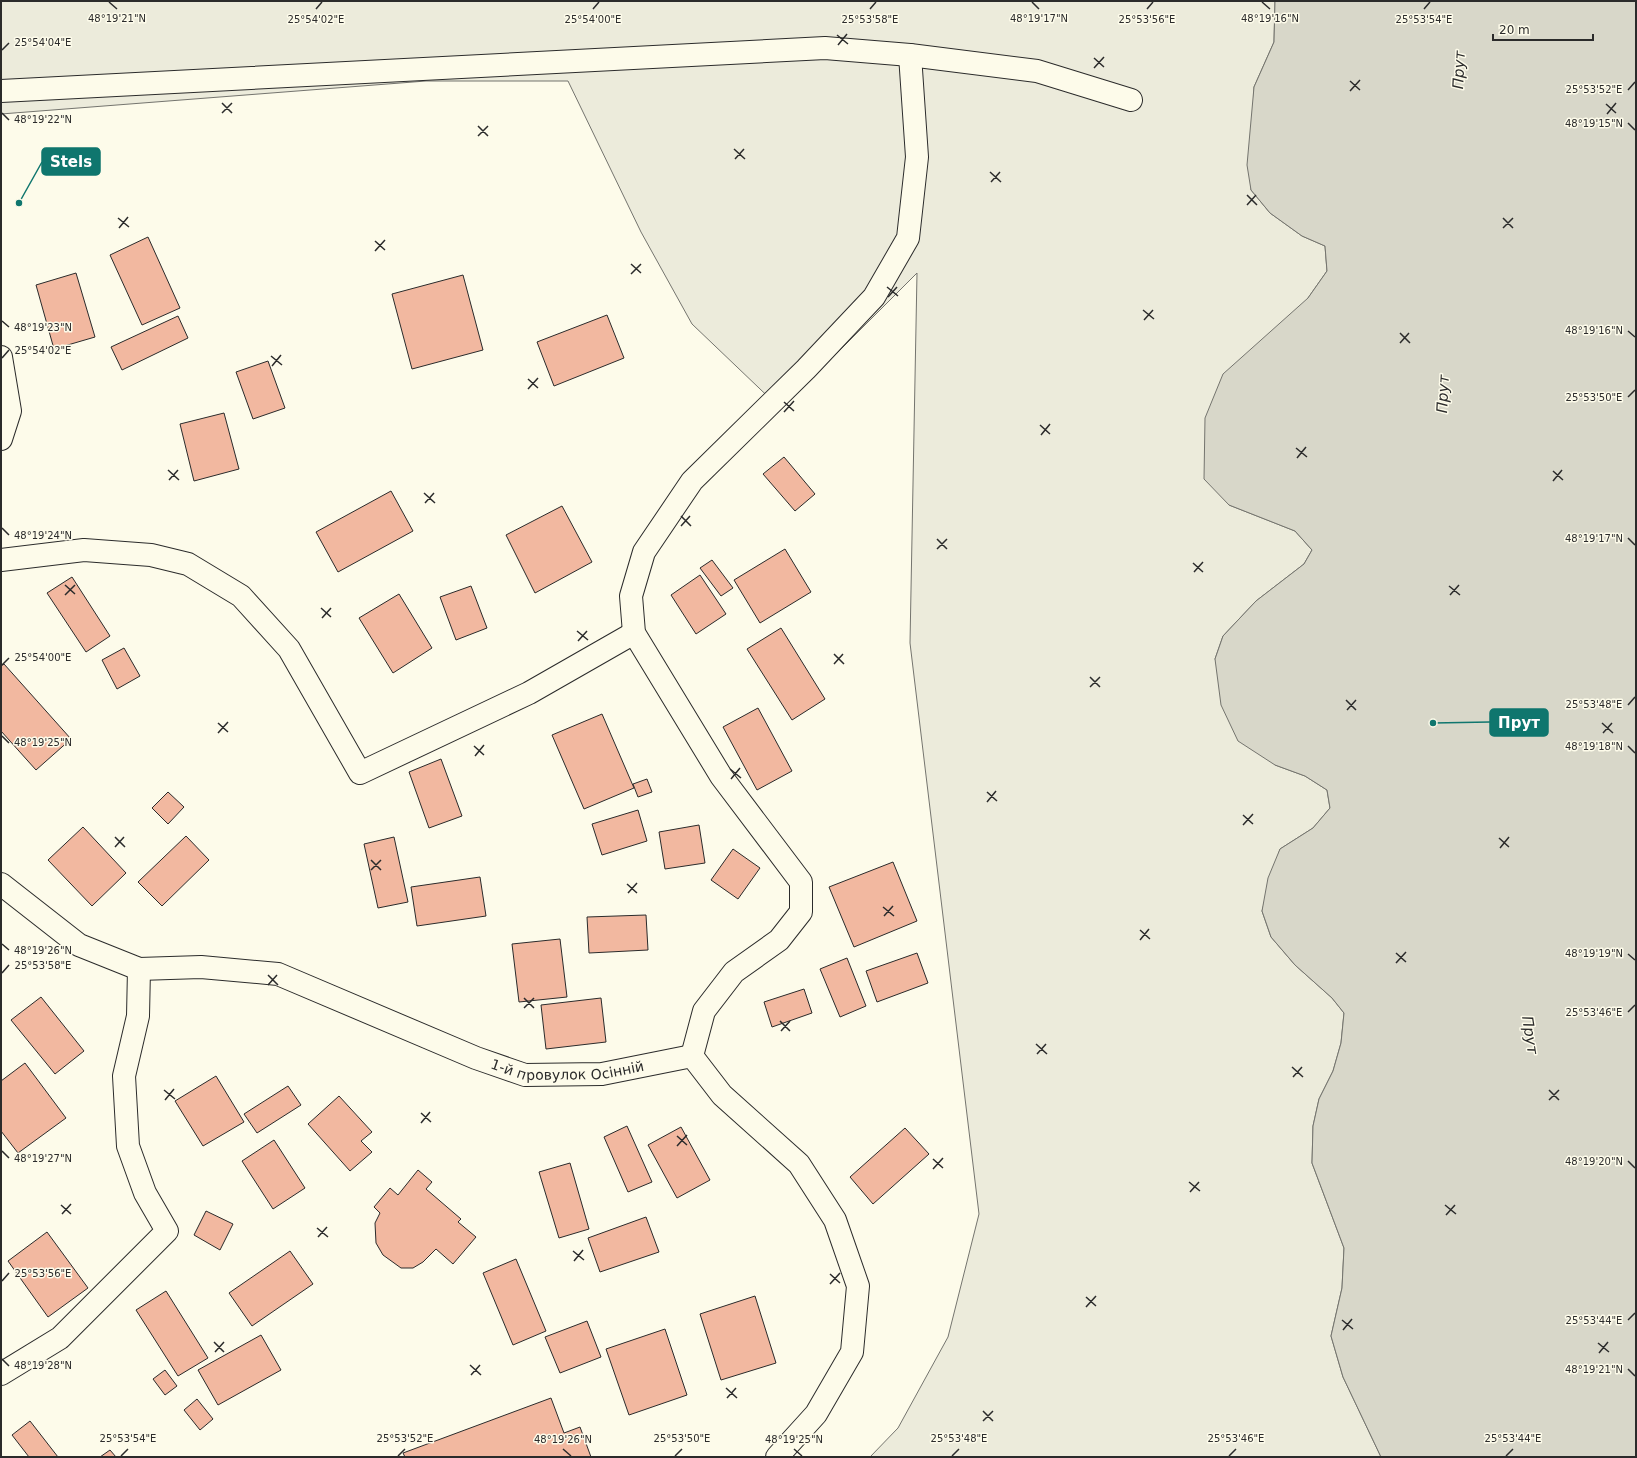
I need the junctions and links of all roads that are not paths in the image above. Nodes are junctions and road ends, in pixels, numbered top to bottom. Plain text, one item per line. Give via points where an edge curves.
1 (910, 55) junction
2 (1, 91) edge
3 (1131, 100) dead end
4 (1, 357) edge
5 (1, 438) edge
6 (1, 560) edge
7 (634, 633) junction
8 (1, 884) edge
9 (139, 969) junction
10 (692, 1056) junction
11 (1, 1374) edge
12 (777, 1457) edge

1 - 2 street via 825,48
1 - 3 street via 1037,71
1 - 7 street via 917,157 908,238 874,297 806,369 692,481 644,552 631,596
4 - 5 street via 10,410
6 - 7 street via 84,550 151,555 188,564 240,596 289,649 360,773 529,693
7 - 10 street via 721,776 801,882 801,912 779,940 734,972 704,1011
8 - 9 street, 1-й провулок Осінній via 79,945
9 - 10 street, 1-й провулок Осінній via 201,967 278,974 476,1058 525,1075 602,1074
9 - 11 street via 138,1016 124,1076 128,1146 145,1193 167,1231 60,1338
10 - 12 street via 722,1094 799,1164 835,1220 858,1286 852,1352 816,1414

